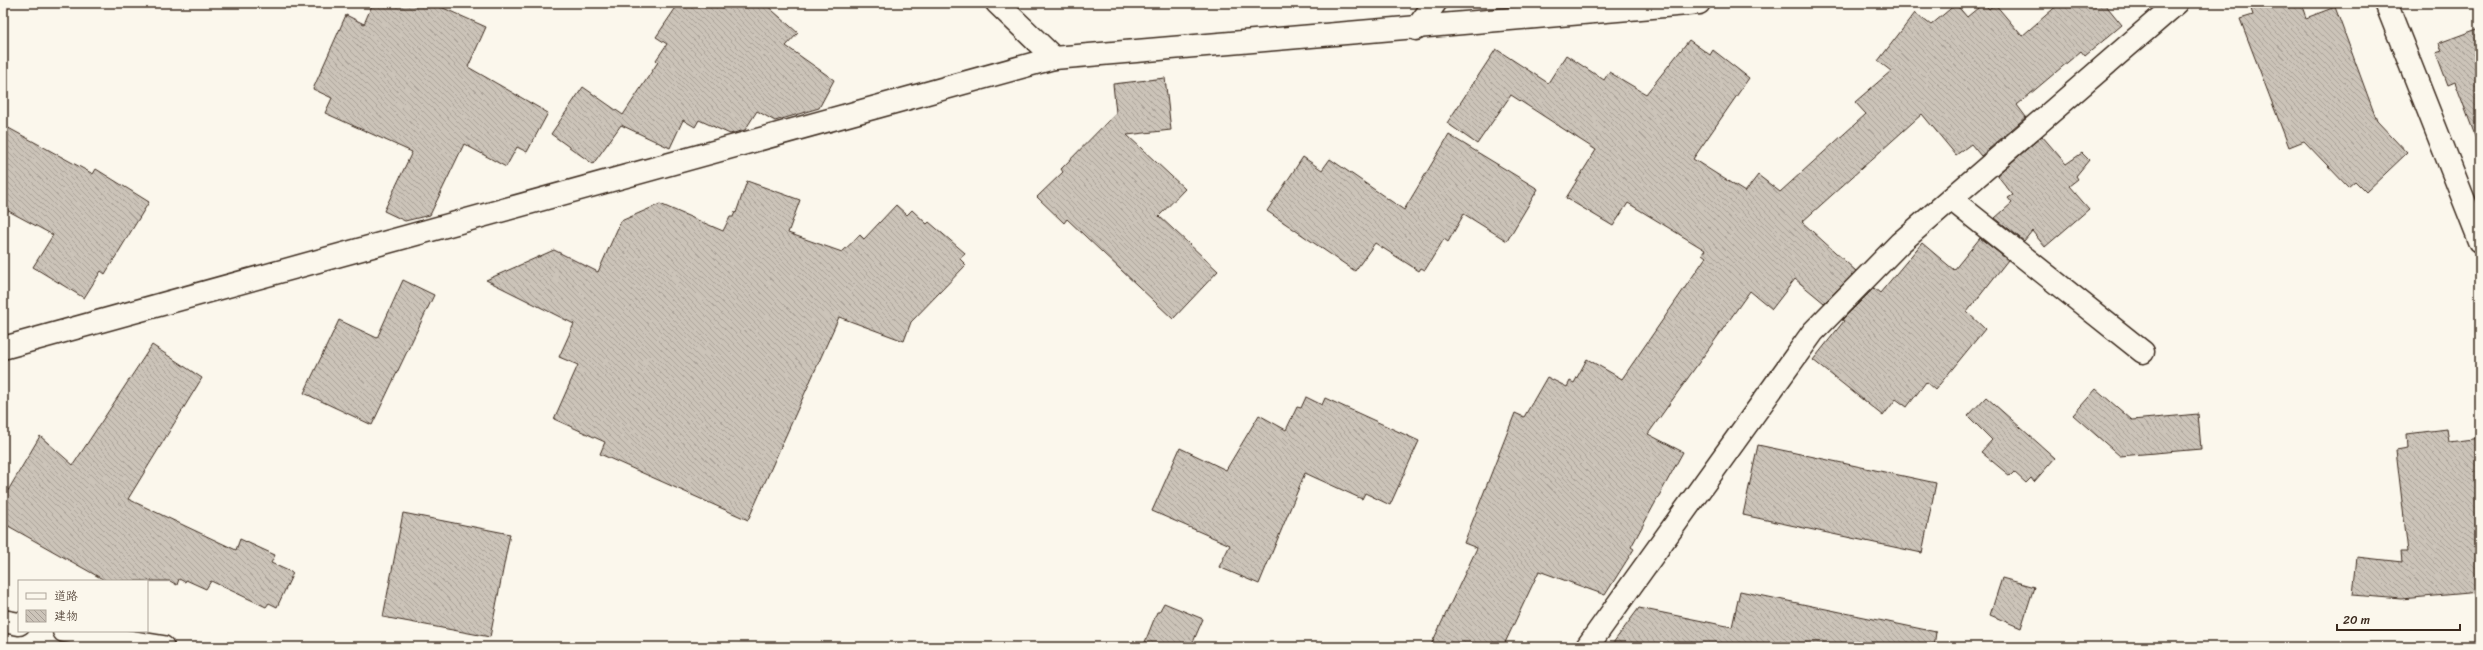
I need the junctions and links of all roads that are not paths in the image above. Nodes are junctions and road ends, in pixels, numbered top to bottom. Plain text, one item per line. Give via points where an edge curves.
1 (997, 3) edge
2 (1435, 3) edge
3 (1699, 3) edge
4 (2177, 3) edge
5 (2386, 3) edge
6 (1416, 28) junction
7 (1054, 58) junction
8 (1951, 198) junction
9 (2480, 241) edge
10 (3, 348) edge
11 (2143, 352) dead end
12 (3, 621) edge
13 (18, 624) edge
14 (70, 632) edge
15 (163, 647) edge
16 (1587, 647) edge

1 - 7 street
2 - 6 street
3 - 6 street
4 - 8 street
5 - 9 street
6 - 7 street
7 - 10 street
8 - 11 street
8 - 16 street via 1900,243 1813,332
12 - 13 street
14 - 15 street

